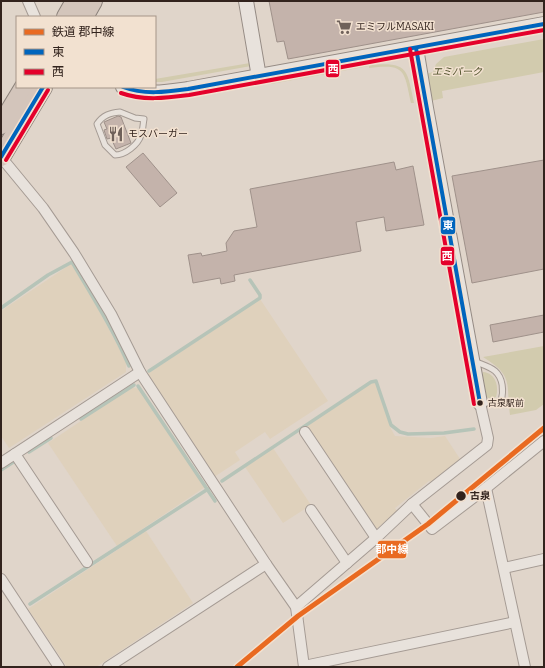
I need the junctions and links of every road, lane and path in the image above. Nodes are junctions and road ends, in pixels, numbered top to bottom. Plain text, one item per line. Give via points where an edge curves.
1 (28, 1) edge
2 (75, 1) edge
3 (94, 1) edge
4 (246, 1) edge
5 (35, 16) edge
6 (67, 16) edge
7 (85, 16) edge
8 (544, 24) edge
9 (416, 48) junction
10 (259, 77) junction
11 (23, 88) edge
12 (41, 88) edge
13 (124, 88) edge
14 (144, 119) joint
15 (1, 125) edge
16 (1, 157) edge
17 (473, 361) junction
18 (140, 372) junction
19 (480, 402) junction
20 (305, 432) dead end
21 (544, 441) edge
22 (15, 454) junction
23 (1, 463) edge
24 (486, 488) junction
25 (412, 504) junction
26 (311, 510) dead end
27 (376, 538) junction
28 (544, 559) edge
29 (87, 562) dead end
30 (347, 563) junction
31 (266, 564) junction
32 (504, 568) junction
33 (1, 579) edge
34 (296, 608) junction
35 (515, 622) junction
36 (304, 666) edge
37 (59, 667) edge
38 (108, 667) edge
39 (525, 667) edge

1 - 5 street
2 - 6 highway
3 - 7 highway
4 - 10 street
8 - 9 street
9 - 10 street
9 - 17 street
10 - 13 street via 164,92 132,92
11 - 15 highway
12 - 16 highway
14 - 14 lane via 141,137 127,153 115,155 105,145 98,124 102,117 120,112
16 - 18 street via 43,208 74,253
17 - 19 street
17 - 19 lane via 495,371 502,388 501,401
18 - 22 street
18 - 31 street
19 - 25 street via 488,438 487,445
20 - 27 street
21 - 24 street
22 - 23 street
22 - 29 street
24 - 25 street via 432,529
24 - 32 street
25 - 27 street
26 - 30 street
27 - 30 street
28 - 32 street
30 - 34 street
31 - 34 street
31 - 38 street
32 - 35 street
33 - 37 street
34 - 36 street
35 - 36 street
35 - 39 street

